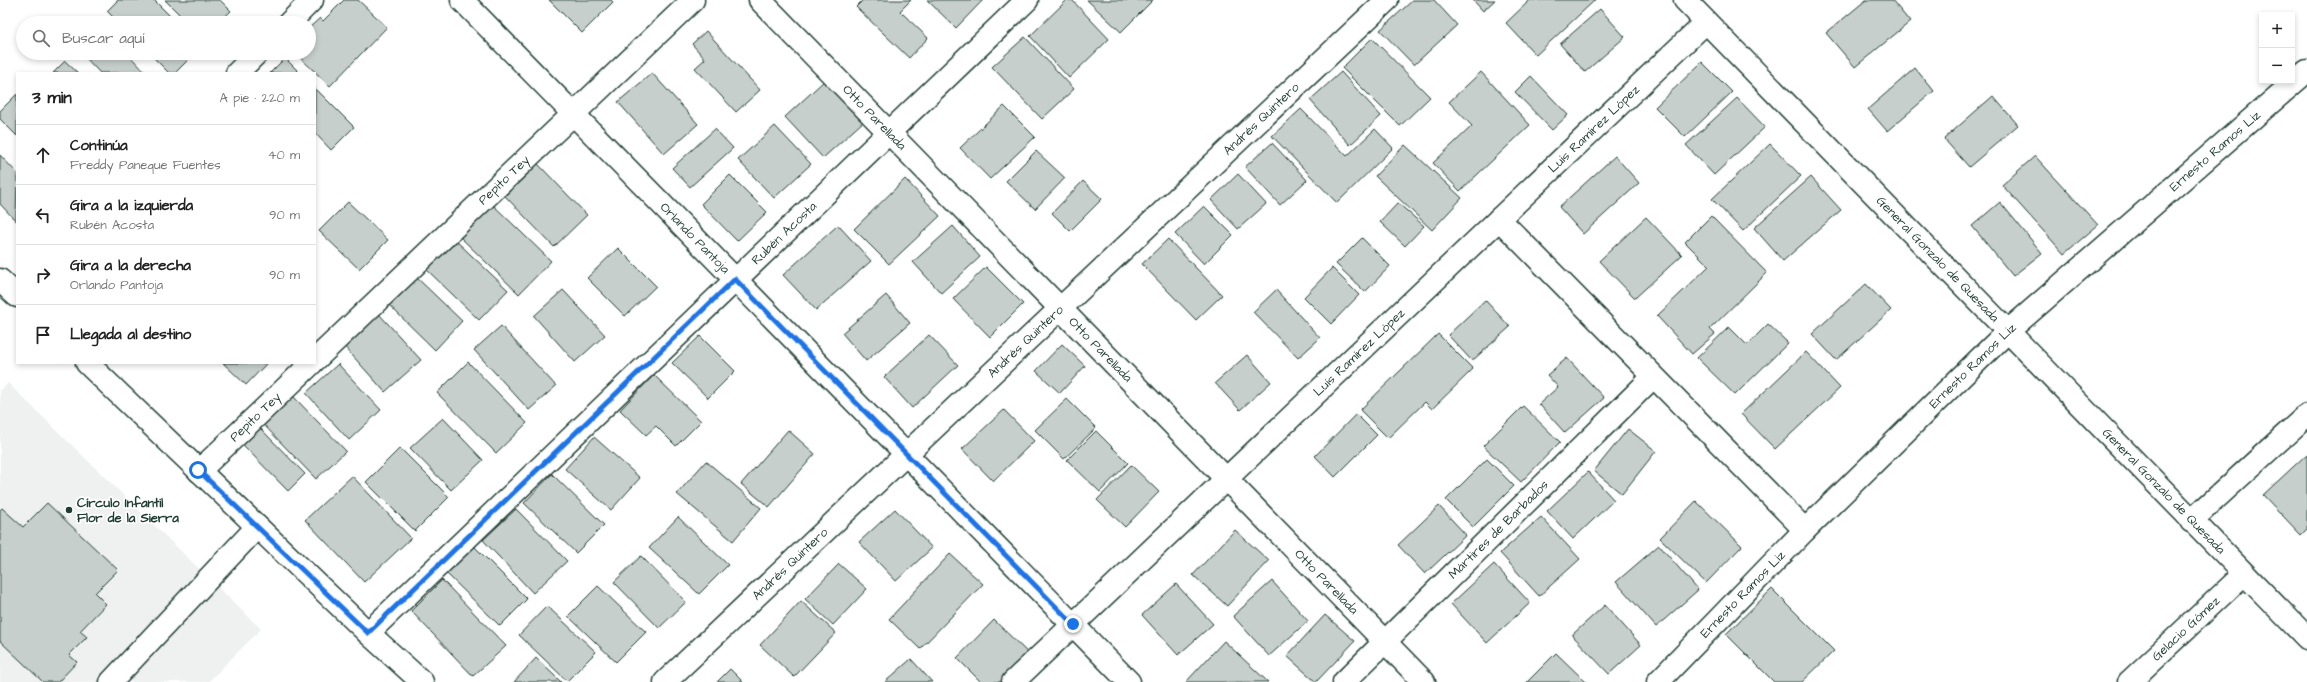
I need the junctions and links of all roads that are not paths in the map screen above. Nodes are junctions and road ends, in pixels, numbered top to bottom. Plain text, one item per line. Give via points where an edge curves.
1 (312, 0) edge
2 (462, 0) edge
3 (692, 0) edge
4 (760, 0) edge
5 (1027, 0) edge
6 (1387, 0) edge
7 (1685, 0) edge
8 (296, 16) edge
9 (1706, 22) junction
10 (250, 60) edge
11 (2307, 71) edge
12 (238, 72) edge
13 (573, 114) junction
14 (889, 132) junction
15 (1499, 219) junction
16 (735, 279) junction
17 (1061, 308) junction
18 (2007, 332) junction
19 (316, 359) edge
20 (88, 364) edge
21 (311, 364) edge
22 (1653, 377) junction
23 (2307, 415) edge
24 (906, 454) junction
25 (198, 470) junction
26 (1226, 479) junction
27 (2191, 521) junction
28 (257, 527) junction
29 (1804, 530) junction
30 (2244, 574) junction
31 (1073, 624) junction
32 (368, 633) junction
33 (2307, 638) edge
34 (1385, 642) junction
35 (111, 682) edge
36 (422, 682) edge
37 (665, 682) edge
38 (1012, 682) edge
39 (1129, 682) edge
40 (1344, 682) edge
41 (1424, 682) edge
42 (1658, 682) edge
43 (2128, 682) edge

1 - 8 street
2 - 13 street, Orlando Pantoja
3 - 13 street, Pepito Tey
4 - 14 street, Otto Parellada
5 - 14 street, Rubén Acosta
6 - 17 street, Andrés Quintero
7 - 9 street, General Gonzalo de Quesada
9 - 15 street, Luís Ramírez López
9 - 18 street, General Gonzalo de Quesada
10 - 12 street
11 - 18 street, Ernesto Ramos Liz
13 - 16 street, Orlando Pantoja
13 - 19 street, Pepito Tey
14 - 16 street, Rubén Acosta
14 - 17 street, Otto Parellada
15 - 22 street
15 - 26 street, Luís Ramírez López
16 - 24 street, Orlando Pantoja
16 - 32 street, Rubén Acosta
17 - 24 street, Andrés Quintero
17 - 26 street, Otto Parellada
18 - 27 street, General Gonzalo de Quesada
18 - 29 street, Ernesto Ramos Liz
20 - 25 street
21 - 25 street, Pepito Tey
22 - 29 street
22 - 34 street, Mártires de Barbados
23 - 27 street
24 - 31 street, Orlando Pantoja
24 - 37 street, Andrés Quintero
25 - 28 street
26 - 31 street, Luís Ramírez López
26 - 34 street, Otto Parellada
27 - 30 street, General Gonzalo de Quesada
28 - 32 street
28 - 35 street
29 - 42 street, Ernesto Ramos Liz
30 - 33 street, General Gonzalo de Quesada
30 - 43 street, Gelacio Gómez
31 - 38 street, Luís Ramírez López
31 - 39 street, Orlando Pantoja
32 - 36 street
34 - 40 street, Mártires de Barbados
34 - 41 street, Otto Parellada

